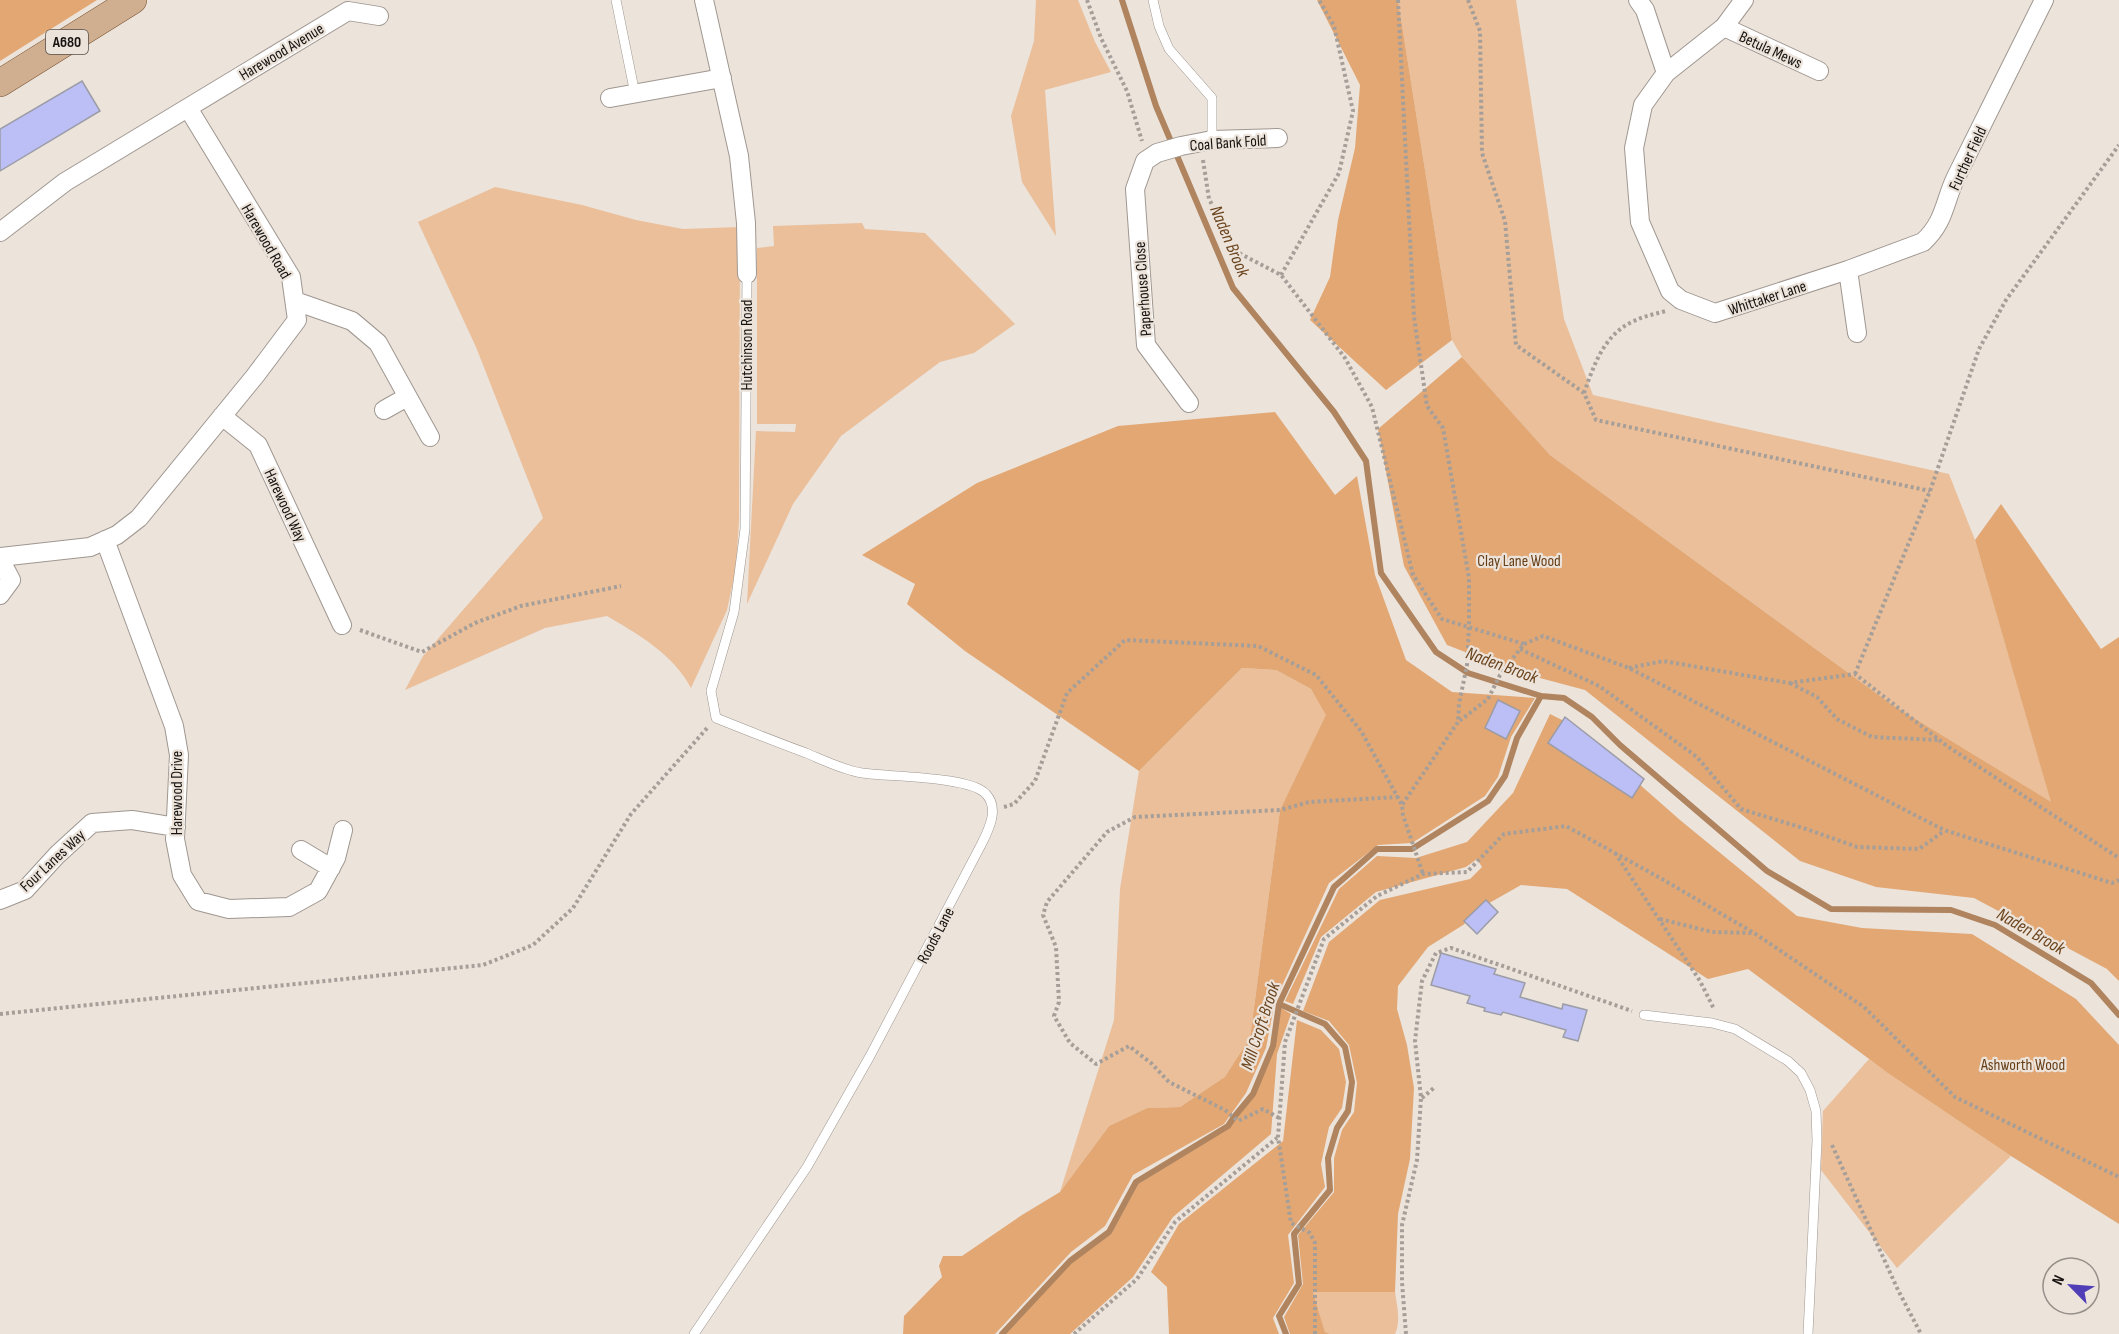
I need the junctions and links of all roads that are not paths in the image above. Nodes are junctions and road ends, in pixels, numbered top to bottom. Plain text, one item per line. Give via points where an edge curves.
1 (133, 0) edge
2 (616, 0) edge
3 (705, 0) edge
4 (1153, 0) edge
5 (1638, 0) edge
6 (1744, 0) edge
7 (2044, 0) edge
8 (379, 16) dead end
9 (1724, 27) junction
10 (1819, 71) dead end
11 (1666, 73) junction
12 (722, 78) junction
13 (0, 83) edge
14 (635, 94) junction
15 (610, 98) dead end
16 (188, 108) junction
17 (1278, 138) dead end
18 (1206, 141) junction
19 (1151, 157) joint
20 (0, 232) edge
21 (1848, 270) junction
22 (747, 274) joint
23 (295, 301) junction
24 (1857, 333) dead end
25 (407, 397) junction
26 (1189, 403) dead end
27 (384, 410) dead end
28 (222, 416) junction
29 (430, 437) dead end
30 (105, 540) junction
31 (0, 558) edge
32 (0, 595) edge
33 (333, 606) junction
34 (316, 614) dead end
35 (342, 625) road end
36 (993, 810) joint
37 (176, 827) junction
38 (344, 830) dead end
39 (302, 850) dead end
40 (331, 868) junction
41 (0, 900) edge
42 (1644, 1015) road end
43 (694, 1334) edge
44 (1808, 1334) edge

1 - 13 main road, A680
2 - 14 lane
3 - 12 street, Hutchinson Road
4 - 18 lane via 1169,49 1212,98
5 - 11 street
6 - 9 street
7 - 21 street, Further Field via 1933,233 1923,242
8 - 16 street, Harewood Avenue via 348,11
9 - 10 street, Betula Mews
9 - 11 street
11 - 21 street, Whittaker Lane via 1643,105 1634,148 1640,222 1670,291 1681,300 1715,313
12 - 14 street
12 - 22 street, Hutchinson Road via 739,156
14 - 15 street
16 - 20 street via 64,182
16 - 23 street, Harewood Road via 291,277
17 - 18 street, Coal Bank Fold
18 - 19 street, Coal Bank Fold
19 - 26 street, Paperhouse Close via 1135,189 1146,345
21 - 24 street
22 - 36 lane, Hutchinson Road via 745,529 734,612 711,691 716,718 860,772 925,777 982,790 989,796
23 - 25 street via 352,321 378,343
23 - 28 street, Harewood Road via 297,320
25 - 27 street
25 - 29 street
28 - 30 street, Harewood Road via 139,518
28 - 33 street, Harewood Way via 258,445
30 - 31 street, Harewood Road via 90,547
30 - 37 street, Harewood Drive via 174,726 179,755
31 - 32 street via 11,580
33 - 34 street
33 - 35 street, Harewood Way
36 - 43 lane, Roods Lane via 981,845 807,1167
37 - 40 street, Harewood Drive via 182,875 198,901 229,909 289,908 318,891
37 - 41 street, Four Lanes Way via 132,820 92,823 25,890
38 - 40 street, Harewood Drive
39 - 40 street
42 - 44 lane via 1735,1029 1788,1061 1801,1073 1810,1090 1816,1111 1817,1141

